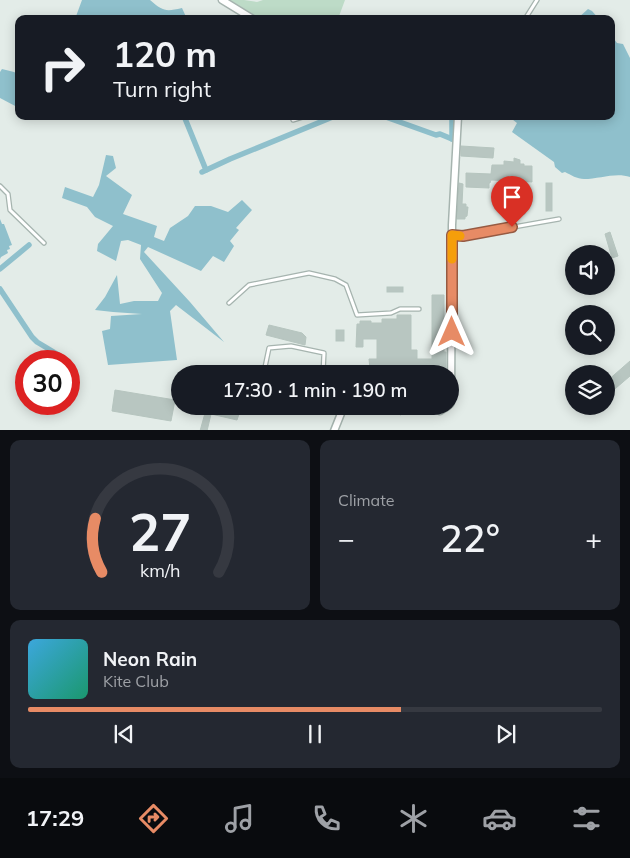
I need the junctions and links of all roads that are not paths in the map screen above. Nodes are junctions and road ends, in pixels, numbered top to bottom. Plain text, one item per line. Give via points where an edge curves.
1 (222, 0) edge
2 (537, 0) edge
3 (246, 15) edge
4 (528, 15) edge
5 (458, 120) edge
6 (0, 186) edge
7 (558, 219) dead end
8 (452, 235) junction
9 (44, 243) dead end
10 (229, 303) dead end
11 (419, 309) dead end
12 (265, 365) edge
13 (323, 365) edge
14 (451, 365) edge
15 (340, 415) edge
16 (334, 430) edge

1 - 3 street
2 - 4 lane
5 - 8 street
6 - 9 lane via 8,194 10,210
7 - 8 lane via 463,236
8 - 14 street
10 - 11 lane via 249,285 309,273 346,285 357,315
12 - 13 lane via 269,348 291,346 324,353
15 - 16 street

